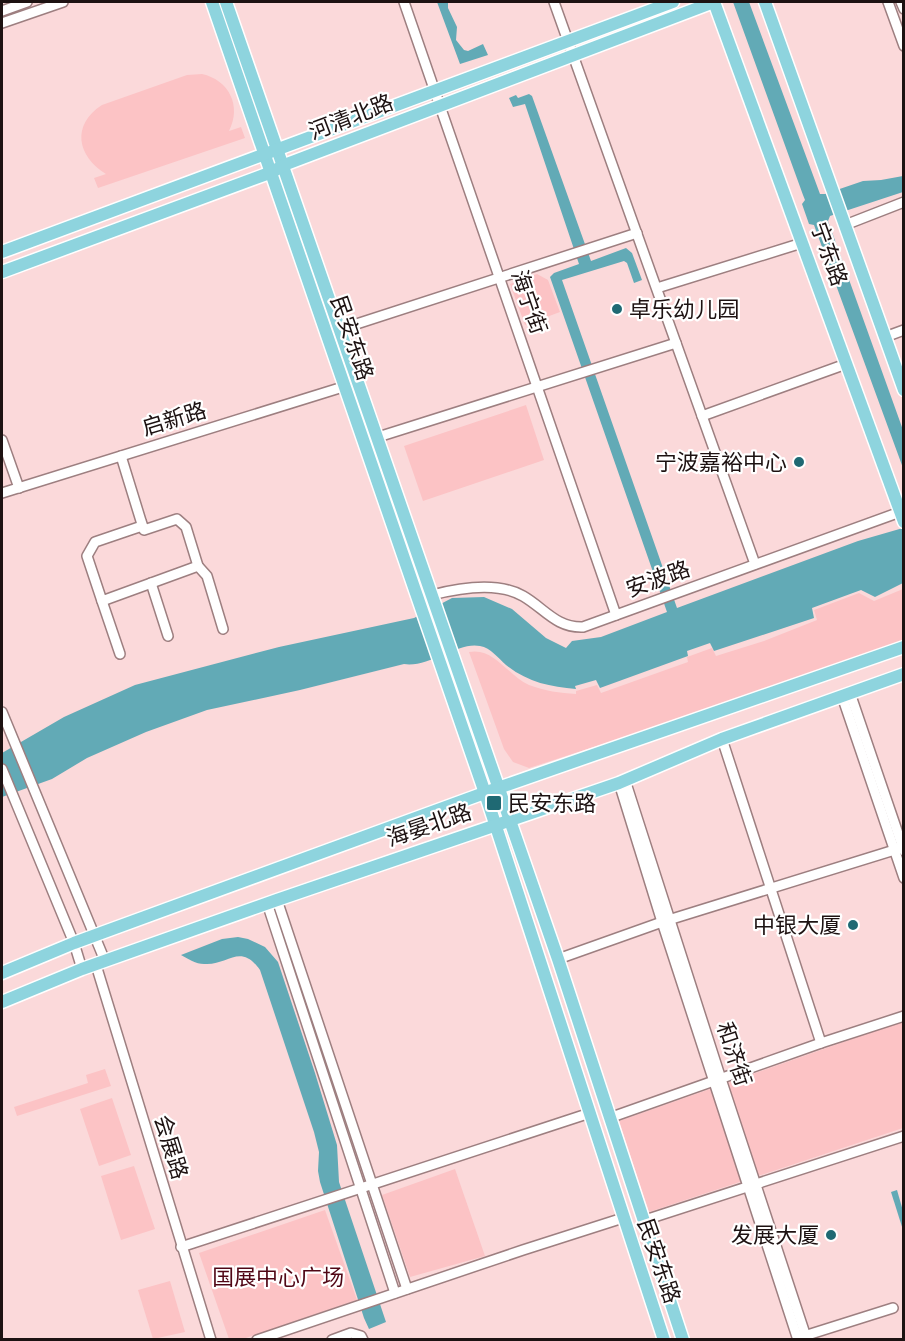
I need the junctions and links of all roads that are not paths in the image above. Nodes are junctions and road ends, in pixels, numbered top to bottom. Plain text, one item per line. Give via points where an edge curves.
1 (27, 2) edge
2 (63, 2) edge
3 (212, 2) edge
4 (226, 2) edge
5 (404, 2) edge
6 (554, 2) edge
7 (674, 2) edge
8 (714, 2) edge
9 (765, 2) edge
10 (888, 2) edge
11 (901, 2) edge
12 (903, 9) edge
13 (2, 11) edge
14 (2, 23) edge
15 (568, 41) junction
16 (903, 46) edge
17 (573, 55) junction
18 (435, 90) junction
19 (441, 105) junction
20 (279, 149) junction
21 (266, 154) junction
22 (284, 165) junction
23 (272, 172) junction
24 (903, 202) edge
25 (845, 225) junction
26 (637, 233) junction
27 (802, 243) junction
28 (2, 252) edge
29 (2, 272) edge
30 (500, 277) junction
31 (657, 288) junction
32 (340, 329) junction
33 (903, 330) edge
34 (885, 337) junction
35 (676, 343) junction
36 (846, 364) junction
37 (359, 382) junction
38 (346, 386) junction
39 (538, 387) junction
40 (903, 390) edge
41 (702, 416) junction
42 (378, 437) junction
43 (2, 440) edge
44 (121, 456) junction
45 (19, 488) junction
46 (2, 493) edge
47 (902, 517) edge
48 (142, 526) junction
49 (755, 564) junction
50 (198, 566) junction
51 (151, 583) junction
52 (432, 595) junction
53 (102, 601) junction
54 (616, 615) junction
55 (223, 629) dead end
56 (168, 636) dead end
57 (903, 647) edge
58 (120, 654) dead end
59 (903, 674) edge
60 (846, 695) junction
61 (2, 712) edge
62 (722, 740) junction
63 (2, 770) edge
64 (622, 781) junction
65 (498, 788) junction
66 (485, 793) junction
67 (509, 819) junction
68 (495, 825) junction
69 (901, 849) edge
70 (903, 878) edge
71 (770, 887) junction
72 (272, 901) junction
73 (666, 920) junction
74 (95, 936) junction
75 (74, 943) junction
76 (558, 959) junction
77 (100, 963) junction
78 (82, 969) junction
79 (2, 973) edge
80 (2, 1002) edge
81 (903, 1016) edge
82 (821, 1043) junction
83 (717, 1080) junction
84 (590, 1113) junction
85 (612, 1117) junction
86 (903, 1136) edge
87 (372, 1184) junction
88 (752, 1185) junction
89 (362, 1188) junction
90 (623, 1218) junction
91 (645, 1220) junction
92 (181, 1247) junction
93 (407, 1289) junction
94 (395, 1293) junction
95 (893, 1308) dead end
96 (800, 1338) edge
97 (210, 1340) edge
98 (257, 1340) edge
99 (332, 1340) edge
100 (363, 1340) edge
101 (664, 1340) edge
102 (683, 1340) edge

1 - 13 street
2 - 14 street
3 - 21 main road, 民安东路
4 - 20 main road, 民安东路
5 - 18 street, 海宁街
6 - 15 street
7 - 15 main road, 河清北路
8 - 17 main road, 河清北路
8 - 27 main road, 宁东路
9 - 25 main road, 宁东路
10 - 16 street
11 - 12 street
15 - 17 street
15 - 18 main road, 河清北路
17 - 19 main road, 河清北路
17 - 26 street
18 - 19 street, 海宁街
18 - 20 main road, 河清北路
19 - 22 main road, 河清北路
19 - 30 street, 海宁街
20 - 21 main road, 河清北路
20 - 22 main road, 民安东路
21 - 23 main road, 民安东路
21 - 28 main road, 河清北路
22 - 23 main road, 河清北路
22 - 32 main road, 民安东路
23 - 29 main road, 河清北路
23 - 38 main road, 民安东路
24 - 25 street
25 - 34 main road, 宁东路
26 - 30 street
26 - 31 street
27 - 31 street
27 - 36 main road, 宁东路
30 - 32 street
30 - 39 street, 海宁街
31 - 35 street
32 - 37 main road, 民安东路
33 - 34 street
34 - 40 main road, 宁东路
35 - 39 street
35 - 41 street
36 - 41 street
36 - 47 main road, 宁东路
37 - 38 street, 启新路
37 - 42 main road, 民安东路
38 - 44 street, 启新路
38 - 66 main road, 民安东路
39 - 42 street
39 - 54 street, 海宁街
41 - 49 street
42 - 52 main road, 民安东路
43 - 45 street
44 - 45 street, 启新路
44 - 48 street
45 - 46 street, 启新路
47 - 49 street, 安波路
48 - 50 street via 144,530 177,519 186,527
48 - 53 street via 95,542 87,556
49 - 54 street, 安波路
50 - 51 street
50 - 55 street via 207,576
51 - 53 street
51 - 56 street
52 - 54 street, 安波路 via 470,588 517,593 552,618 575,627
52 - 65 main road, 民安东路
53 - 58 street
57 - 65 main road, 海晏北路
59 - 60 main road, 海晏北路
60 - 62 main road, 海晏北路
60 - 69 street
61 - 74 street, 会展路
62 - 64 main road, 海晏北路
62 - 71 street
63 - 75 street
64 - 67 main road, 海晏北路
64 - 73 street, 和济街
65 - 66 main road, 海晏北路
65 - 67 main road, 民安东路
66 - 68 main road, 民安东路
66 - 74 main road, 海晏北路
67 - 68 main road, 海晏北路
67 - 76 main road, 民安东路
68 - 72 main road, 海晏北路
68 - 84 main road, 民安东路
69 - 70 street
69 - 71 street
71 - 73 street
71 - 82 street
72 - 77 main road, 海晏北路
72 - 87 street
72 - 89 street
73 - 76 street
73 - 83 street, 和济街
74 - 75 main road, 海晏北路
74 - 77 street, 会展路
75 - 78 street
75 - 79 main road, 海晏北路
76 - 85 main road, 民安东路
77 - 78 main road, 海晏北路
77 - 92 street, 会展路
78 - 80 main road, 海晏北路
81 - 82 street
82 - 83 street
83 - 85 street
83 - 88 street, 和济街
84 - 87 street
84 - 90 main road, 民安东路
85 - 91 main road, 民安东路
86 - 88 street
87 - 89 street
87 - 93 street
88 - 91 street
88 - 96 street, 和济街
89 - 92 street
89 - 94 street
90 - 93 street
90 - 101 main road, 民安东路
91 - 102 main road, 民安东路
92 - 97 street, 会展路
93 - 94 street
94 - 98 street
95 - 96 street
99 - 100 street via 351,1333

